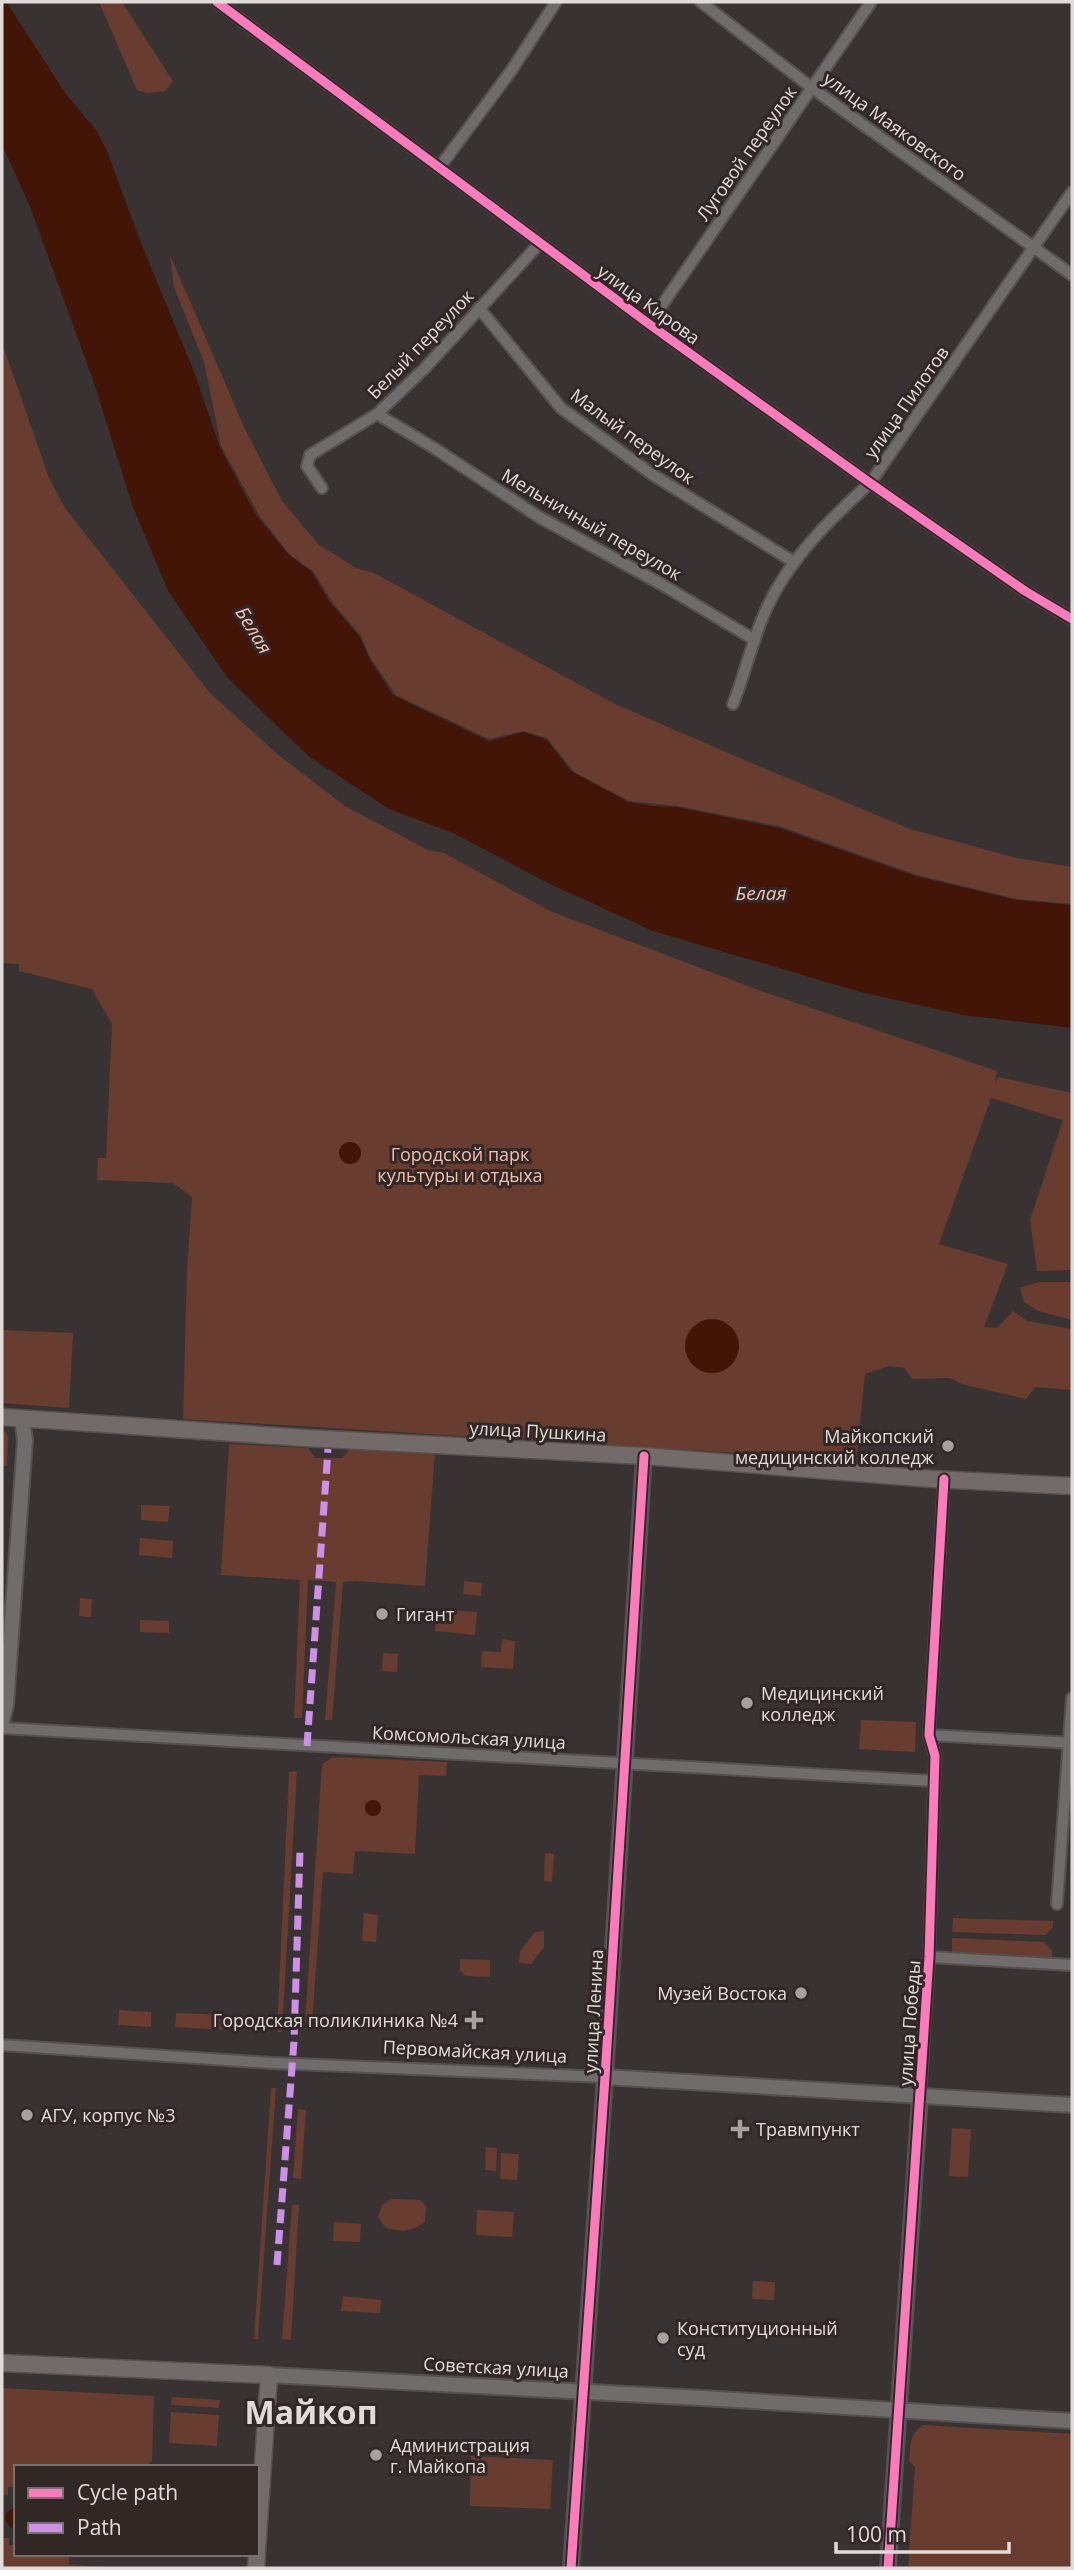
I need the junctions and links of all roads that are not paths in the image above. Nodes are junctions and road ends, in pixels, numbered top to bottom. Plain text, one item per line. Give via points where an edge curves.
1 (217, 2) edge
2 (556, 2) edge
3 (701, 2) edge
4 (871, 2) edge
5 (812, 88) junction
6 (439, 168) junction
7 (1072, 192) edge
8 (540, 243) junction
9 (1034, 248) junction
10 (1072, 275) edge
11 (479, 308) junction
12 (649, 324) junction
13 (376, 414) junction
14 (870, 483) junction
15 (322, 488) dead end
16 (794, 562) junction
17 (1072, 619) edge
18 (755, 640) junction
19 (733, 704) dead end
20 (2, 1417) edge
21 (22, 1418) junction
22 (644, 1456) junction
23 (944, 1479) junction
24 (1072, 1486) edge
25 (1072, 1698) edge
26 (2, 1722) edge
27 (2, 1728) edge
28 (929, 1735) junction
29 (1071, 1743) edge
30 (624, 1763) junction
31 (934, 1781) junction
32 (1057, 1904) dead end
33 (929, 1957) junction
34 (1072, 1965) edge
35 (2, 2045) edge
36 (605, 2077) junction
37 (920, 2096) junction
38 (1072, 2105) edge
39 (2, 2363) edge
40 (269, 2375) junction
41 (583, 2391) junction
42 (900, 2411) junction
43 (1072, 2421) edge
44 (259, 2523) edge
45 (570, 2568) edge
46 (888, 2568) edge

1 - 6 street, улица Кирова
2 - 6 street
3 - 5 street, улица Маяковского
4 - 5 street, Луговой переулок
5 - 9 street, улица Маяковского
5 - 12 street, Луговой переулок
6 - 8 street, улица Кирова
7 - 9 street, улица Пилотов
8 - 11 street, Белый переулок
8 - 12 street, улица Кирова
9 - 10 street, улица Маяковского
9 - 14 street, улица Пилотов
11 - 13 street, Белый переулок
11 - 16 street, Малый переулок via 561,408 653,475
12 - 14 street, улица Кирова
13 - 15 street, Белый переулок via 308,457 308,468
13 - 18 street, Мельничный переулок via 540,517
14 - 16 street, улица Пилотов
14 - 17 street, улица Кирова
16 - 18 street, улица Пилотов via 765,611
18 - 19 street, улица Пилотов
20 - 21 main road, улица Пушкина
21 - 22 main road, улица Пушкина via 328,1444
21 - 26 street via 25,1440
22 - 23 main road, улица Пушкина
22 - 30 street, улица Ленина
23 - 24 main road, улица Пушкина
23 - 28 street, улица Победы
25 - 29 street
27 - 30 street, Комсомольская улица
28 - 29 street
28 - 31 street, улица Победы via 935,1756
29 - 32 street
30 - 31 street, Комсомольская улица
30 - 36 street, улица Ленина
31 - 33 street, улица Победы
33 - 34 street
33 - 37 street, улица Победы
35 - 36 street, Первомайская улица via 272,2063
36 - 37 street, Первомайская улица
36 - 41 street, улица Ленина
37 - 38 street, Первомайская улица
37 - 42 street, улица Победы
39 - 40 main road, Советская улица
40 - 41 street, Советская улица
40 - 44 main road
41 - 42 street, Советская улица
41 - 45 street, улица Ленина
42 - 43 street, Советская улица
42 - 46 street, улица Победы

